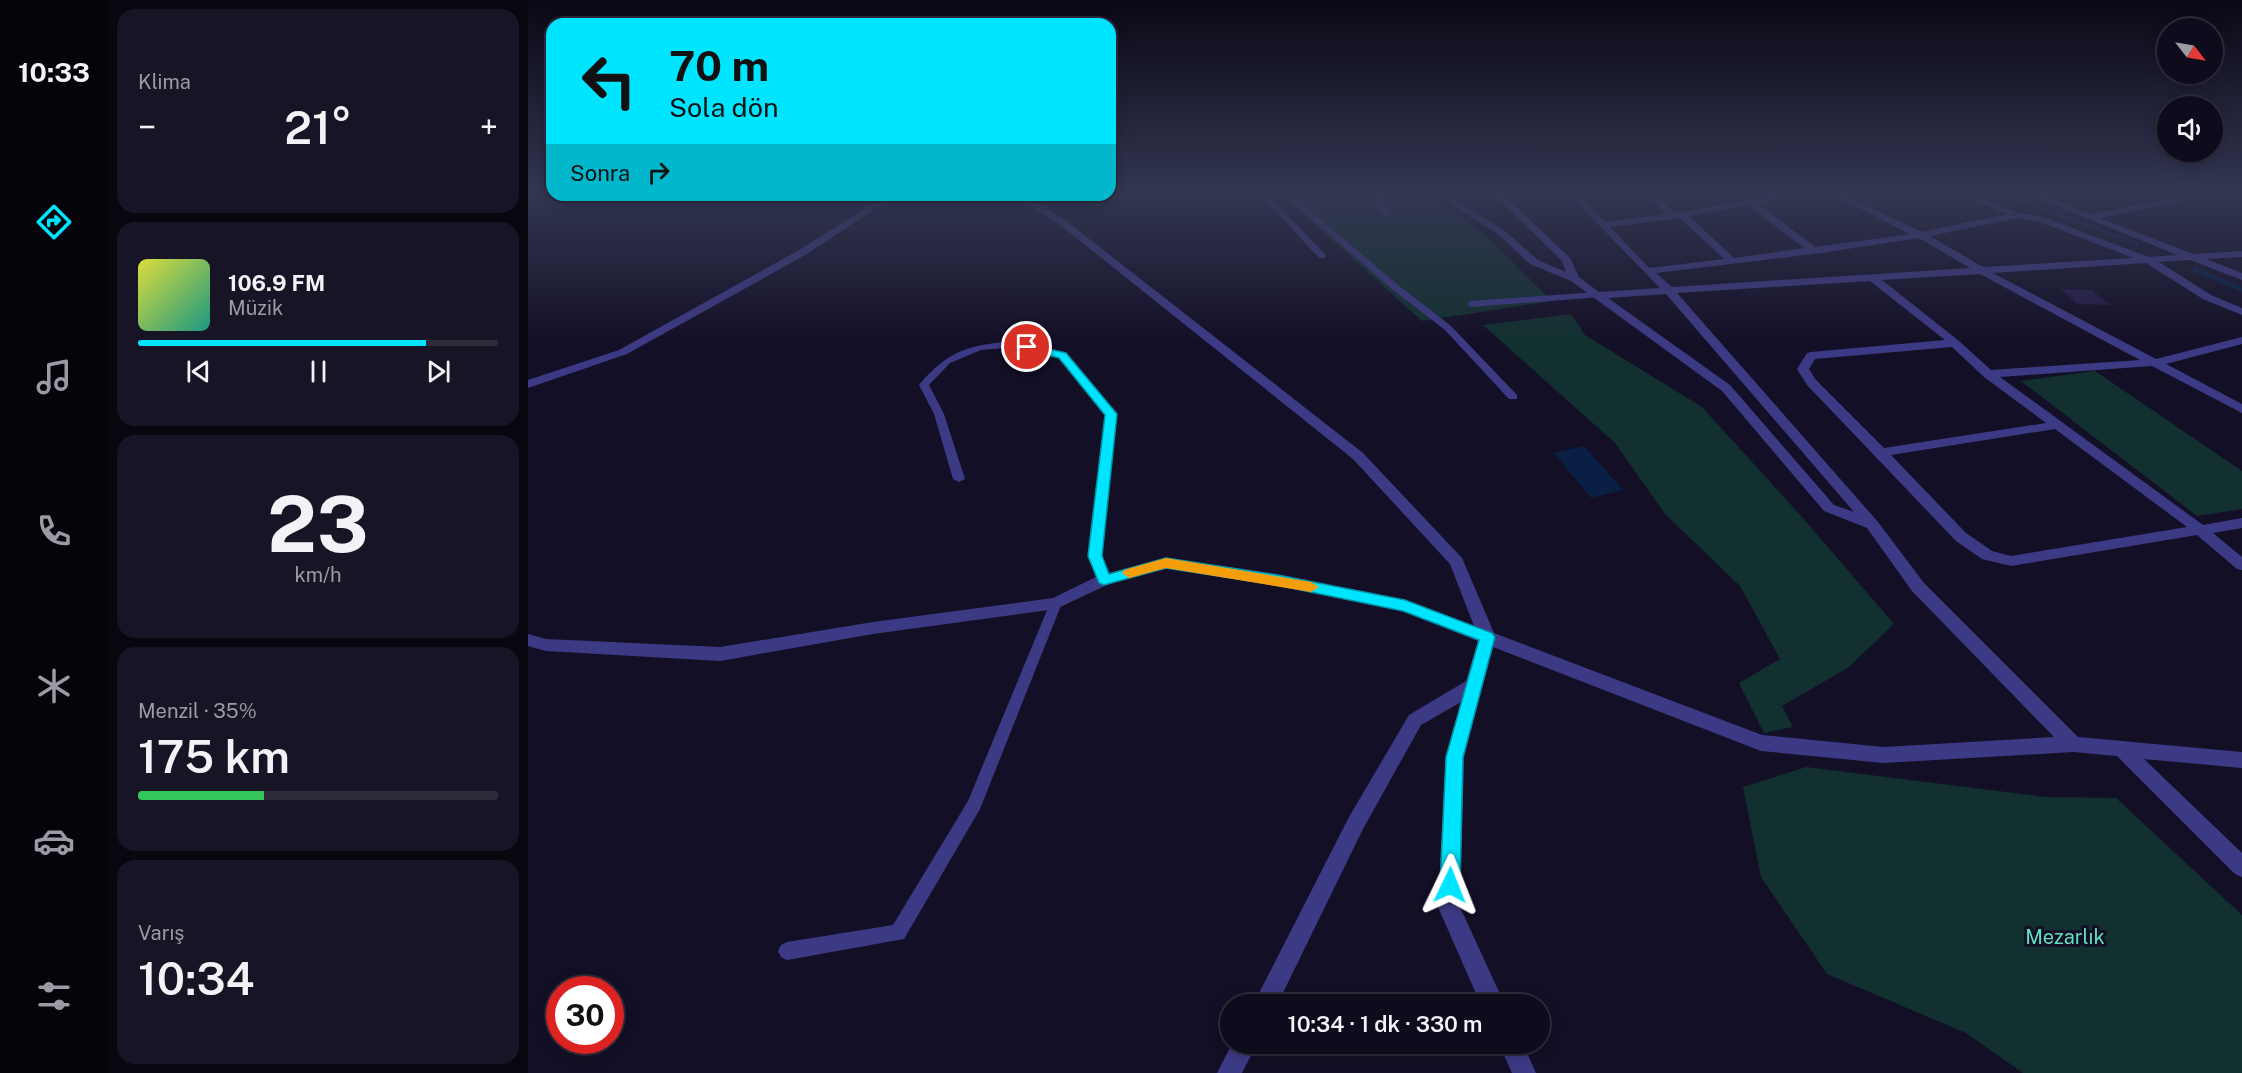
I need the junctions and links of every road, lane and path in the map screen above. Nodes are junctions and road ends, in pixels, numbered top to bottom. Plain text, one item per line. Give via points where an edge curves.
1 (817, 243) edge
2 (1089, 243) edge
3 (1310, 243) edge
4 (1344, 243) edge
5 (1513, 243) edge
6 (1549, 243) edge
7 (1622, 243) edge
8 (1711, 243) edge
9 (1805, 243) edge
10 (1863, 243) edge
11 (1935, 243) edge
12 (2103, 243) edge
13 (2159, 243) edge
14 (1814, 250) junction
15 (2242, 254) edge
16 (1322, 256) dead end
17 (2195, 257) junction
18 (2148, 260) junction
19 (1732, 261) junction
20 (1647, 271) junction
21 (1984, 272) junction
22 (1870, 276) junction
23 (2242, 277) edge
24 (1575, 279) junction
25 (1668, 289) junction
26 (1597, 295) junction
27 (1471, 304) dead end
28 (2242, 312) edge
29 (2242, 340) edge
30 (1955, 343) junction
31 (2158, 362) junction
32 (1988, 374) junction
33 (528, 384) edge
34 (1513, 397) dead end
35 (2242, 409) edge
36 (2057, 425) junction
37 (1881, 453) junction
38 (959, 479) dead end
39 (2242, 523) edge
40 (1874, 525) junction
41 (2199, 530) junction
42 (2242, 565) edge
43 (1104, 580) junction
44 (1056, 603) junction
45 (1487, 637) junction
46 (528, 639) edge
47 (1474, 685) junction
48 (2073, 744) junction
49 (2122, 749) junction
50 (2242, 760) edge
51 (2242, 867) edge
52 (787, 951) dead end
53 (1270, 994) edge
54 (1488, 994) edge
55 (1239, 1054) edge
56 (1515, 1054) edge
57 (1229, 1073) edge
58 (1524, 1073) edge

1 - 33 street via 622,351
2 - 45 street via 1358,456 1456,562
3 - 16 lane
4 - 34 lane via 1448,328
5 - 24 street via 1534,262
6 - 24 street via 1566,260
7 - 20 street
8 - 19 street
9 - 14 street
10 - 14 street
11 - 21 street
12 - 18 street
13 - 17 street
14 - 19 street
15 - 17 street
17 - 18 street
17 - 23 street
18 - 21 street
18 - 28 street via 2207,297
19 - 20 street
20 - 25 street
21 - 22 street
21 - 31 street
22 - 25 street
22 - 30 street
24 - 26 street
25 - 26 street
25 - 40 street
26 - 27 lane
26 - 40 street via 1726,388 1829,508
29 - 31 street
30 - 32 street
30 - 37 street via 1811,356 1803,369 1811,382
31 - 32 street
31 - 35 street
32 - 36 street
36 - 37 street
36 - 41 street
37 - 41 street via 1961,537 1987,555 2011,561
38 - 43 lane via 939,414 924,385 947,361 979,347 1015,344 1062,356 1111,414 1095,556
39 - 41 street
40 - 48 street via 1918,587
41 - 42 street
43 - 44 street
43 - 45 street via 1166,563 1405,606
44 - 46 street via 720,654 546,645
44 - 52 lane via 974,804 898,933
45 - 47 street
45 - 48 street via 1761,743 1884,755
47 - 53 street via 1415,720 1356,823
47 - 54 street via 1455,757 1449,907
48 - 49 street
49 - 50 street
49 - 51 street
55 - 57 street
56 - 58 street

